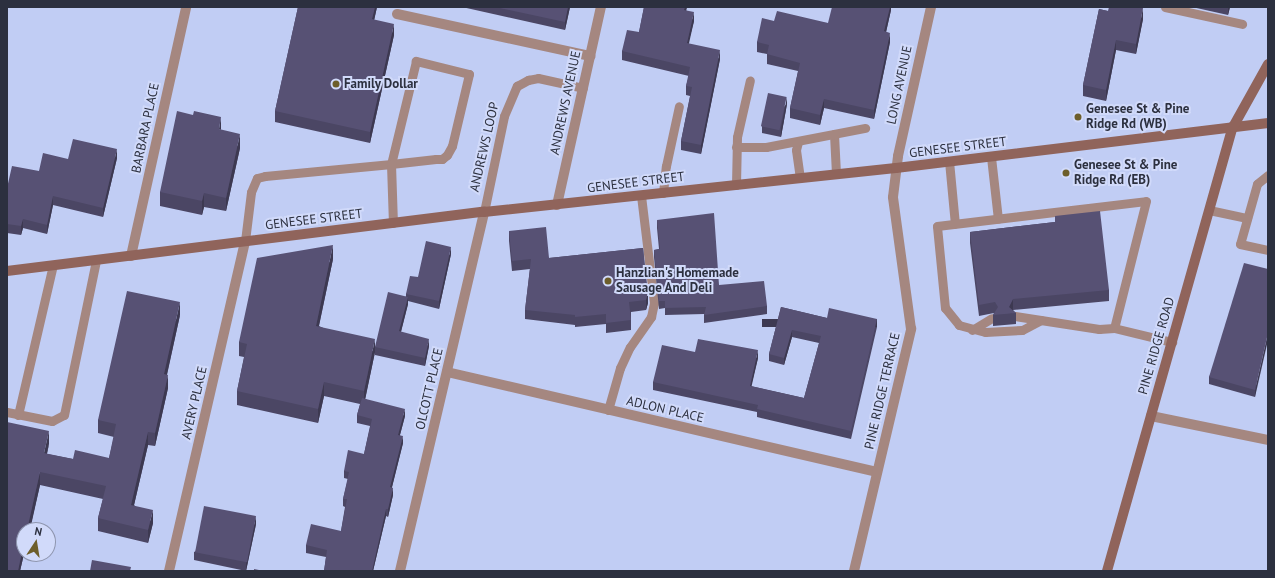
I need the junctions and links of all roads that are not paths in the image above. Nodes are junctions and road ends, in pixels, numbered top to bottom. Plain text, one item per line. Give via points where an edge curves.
1 (186, 7) edge
2 (601, 7) edge
3 (931, 7) edge
4 (1165, 7) edge
5 (397, 14) dead end
6 (1242, 24) dead end
7 (590, 56) junction
8 (1268, 64) edge
9 (750, 80) dead end
10 (583, 88) junction
11 (679, 106) dead end
12 (1268, 123) edge
13 (1233, 127) junction
14 (865, 128) dead end
15 (834, 134) junction
16 (798, 142) junction
17 (736, 147) junction
18 (991, 157) junction
19 (949, 161) junction
20 (391, 164) junction
21 (896, 168) junction
22 (836, 174) junction
23 (1268, 175) edge
24 (800, 178) junction
25 (736, 185) junction
26 (663, 193) junction
27 (641, 196) junction
28 (557, 205) junction
29 (1210, 210) junction
30 (484, 212) junction
31 (1247, 218) junction
32 (998, 219) junction
33 (393, 223) junction
34 (955, 224) junction
35 (245, 242) junction
36 (1268, 250) edge
37 (131, 256) junction
38 (96, 260) junction
39 (53, 265) junction
40 (7, 271) edge
41 (1015, 316) dead end
42 (992, 318) dead end
43 (1041, 320) junction
44 (1114, 328) junction
45 (972, 330) junction
46 (1172, 342) junction
47 (447, 372) junction
48 (608, 410) junction
49 (7, 412) edge
50 (18, 415) junction
51 (1151, 416) junction
52 (1268, 440) edge
53 (877, 472) junction
54 (169, 571) edge
55 (400, 571) edge
56 (854, 571) edge
57 (1107, 571) edge

1 - 37 street, BARBARA PLACE
2 - 7 street, ANDREWS AVENUE
3 - 21 street, LONG AVENUE
4 - 6 lane
5 - 7 street
7 - 10 street, ANDREWS AVENUE
8 - 13 main road, PINE RIDGE ROAD
9 - 17 lane
10 - 28 street, ANDREWS AVENUE
10 - 30 lane, ANDREWS LOOP via 538,78 517,86 504,116
11 - 26 lane
12 - 13 main road, GENESEE STREET
13 - 18 main road, GENESEE STREET
13 - 29 main road, PINE RIDGE ROAD
14 - 15 lane
15 - 16 lane
15 - 22 lane
16 - 17 lane via 766,147
16 - 24 lane via 796,150
17 - 25 lane
18 - 19 main road, GENESEE STREET
18 - 32 lane
19 - 21 main road, GENESEE STREET
19 - 34 lane
20 - 20 lane via 416,61 469,74 452,146 447,155 442,158
20 - 33 lane
20 - 35 lane via 257,178 251,192
21 - 22 main road, GENESEE STREET
21 - 53 street, PINE RIDGE TERRACE via 893,197 911,329
22 - 24 main road, GENESEE STREET
23 - 31 lane via 1257,184
24 - 25 main road, GENESEE STREET
25 - 26 main road, GENESEE STREET
26 - 27 main road, GENESEE STREET
27 - 28 main road, GENESEE STREET
27 - 48 lane via 654,303 652,317 630,347 620,368
28 - 30 main road, GENESEE STREET
29 - 31 lane
29 - 46 main road, PINE RIDGE ROAD
30 - 33 main road, GENESEE STREET
30 - 47 street, OLCOTT PLACE
31 - 36 lane via 1240,244
32 - 34 lane
32 - 44 lane via 1146,201
33 - 35 main road, GENESEE STREET
34 - 45 lane via 937,226 945,308 959,325
35 - 37 main road, GENESEE STREET
35 - 54 street, AVERY PLACE
37 - 38 main road, GENESEE STREET
38 - 39 main road, GENESEE STREET
38 - 50 lane via 64,415 52,421
39 - 40 main road, GENESEE STREET
39 - 50 lane
41 - 43 lane
42 - 45 lane
43 - 44 lane via 1099,329
43 - 45 lane via 1022,330
44 - 46 lane
46 - 51 main road, PINE RIDGE ROAD
47 - 48 street, ADLON PLACE
47 - 55 street, OLCOTT PLACE
48 - 53 street, ADLON PLACE
49 - 50 lane
51 - 52 street
51 - 57 main road, PINE RIDGE ROAD
53 - 56 street, PINE RIDGE TERRACE

